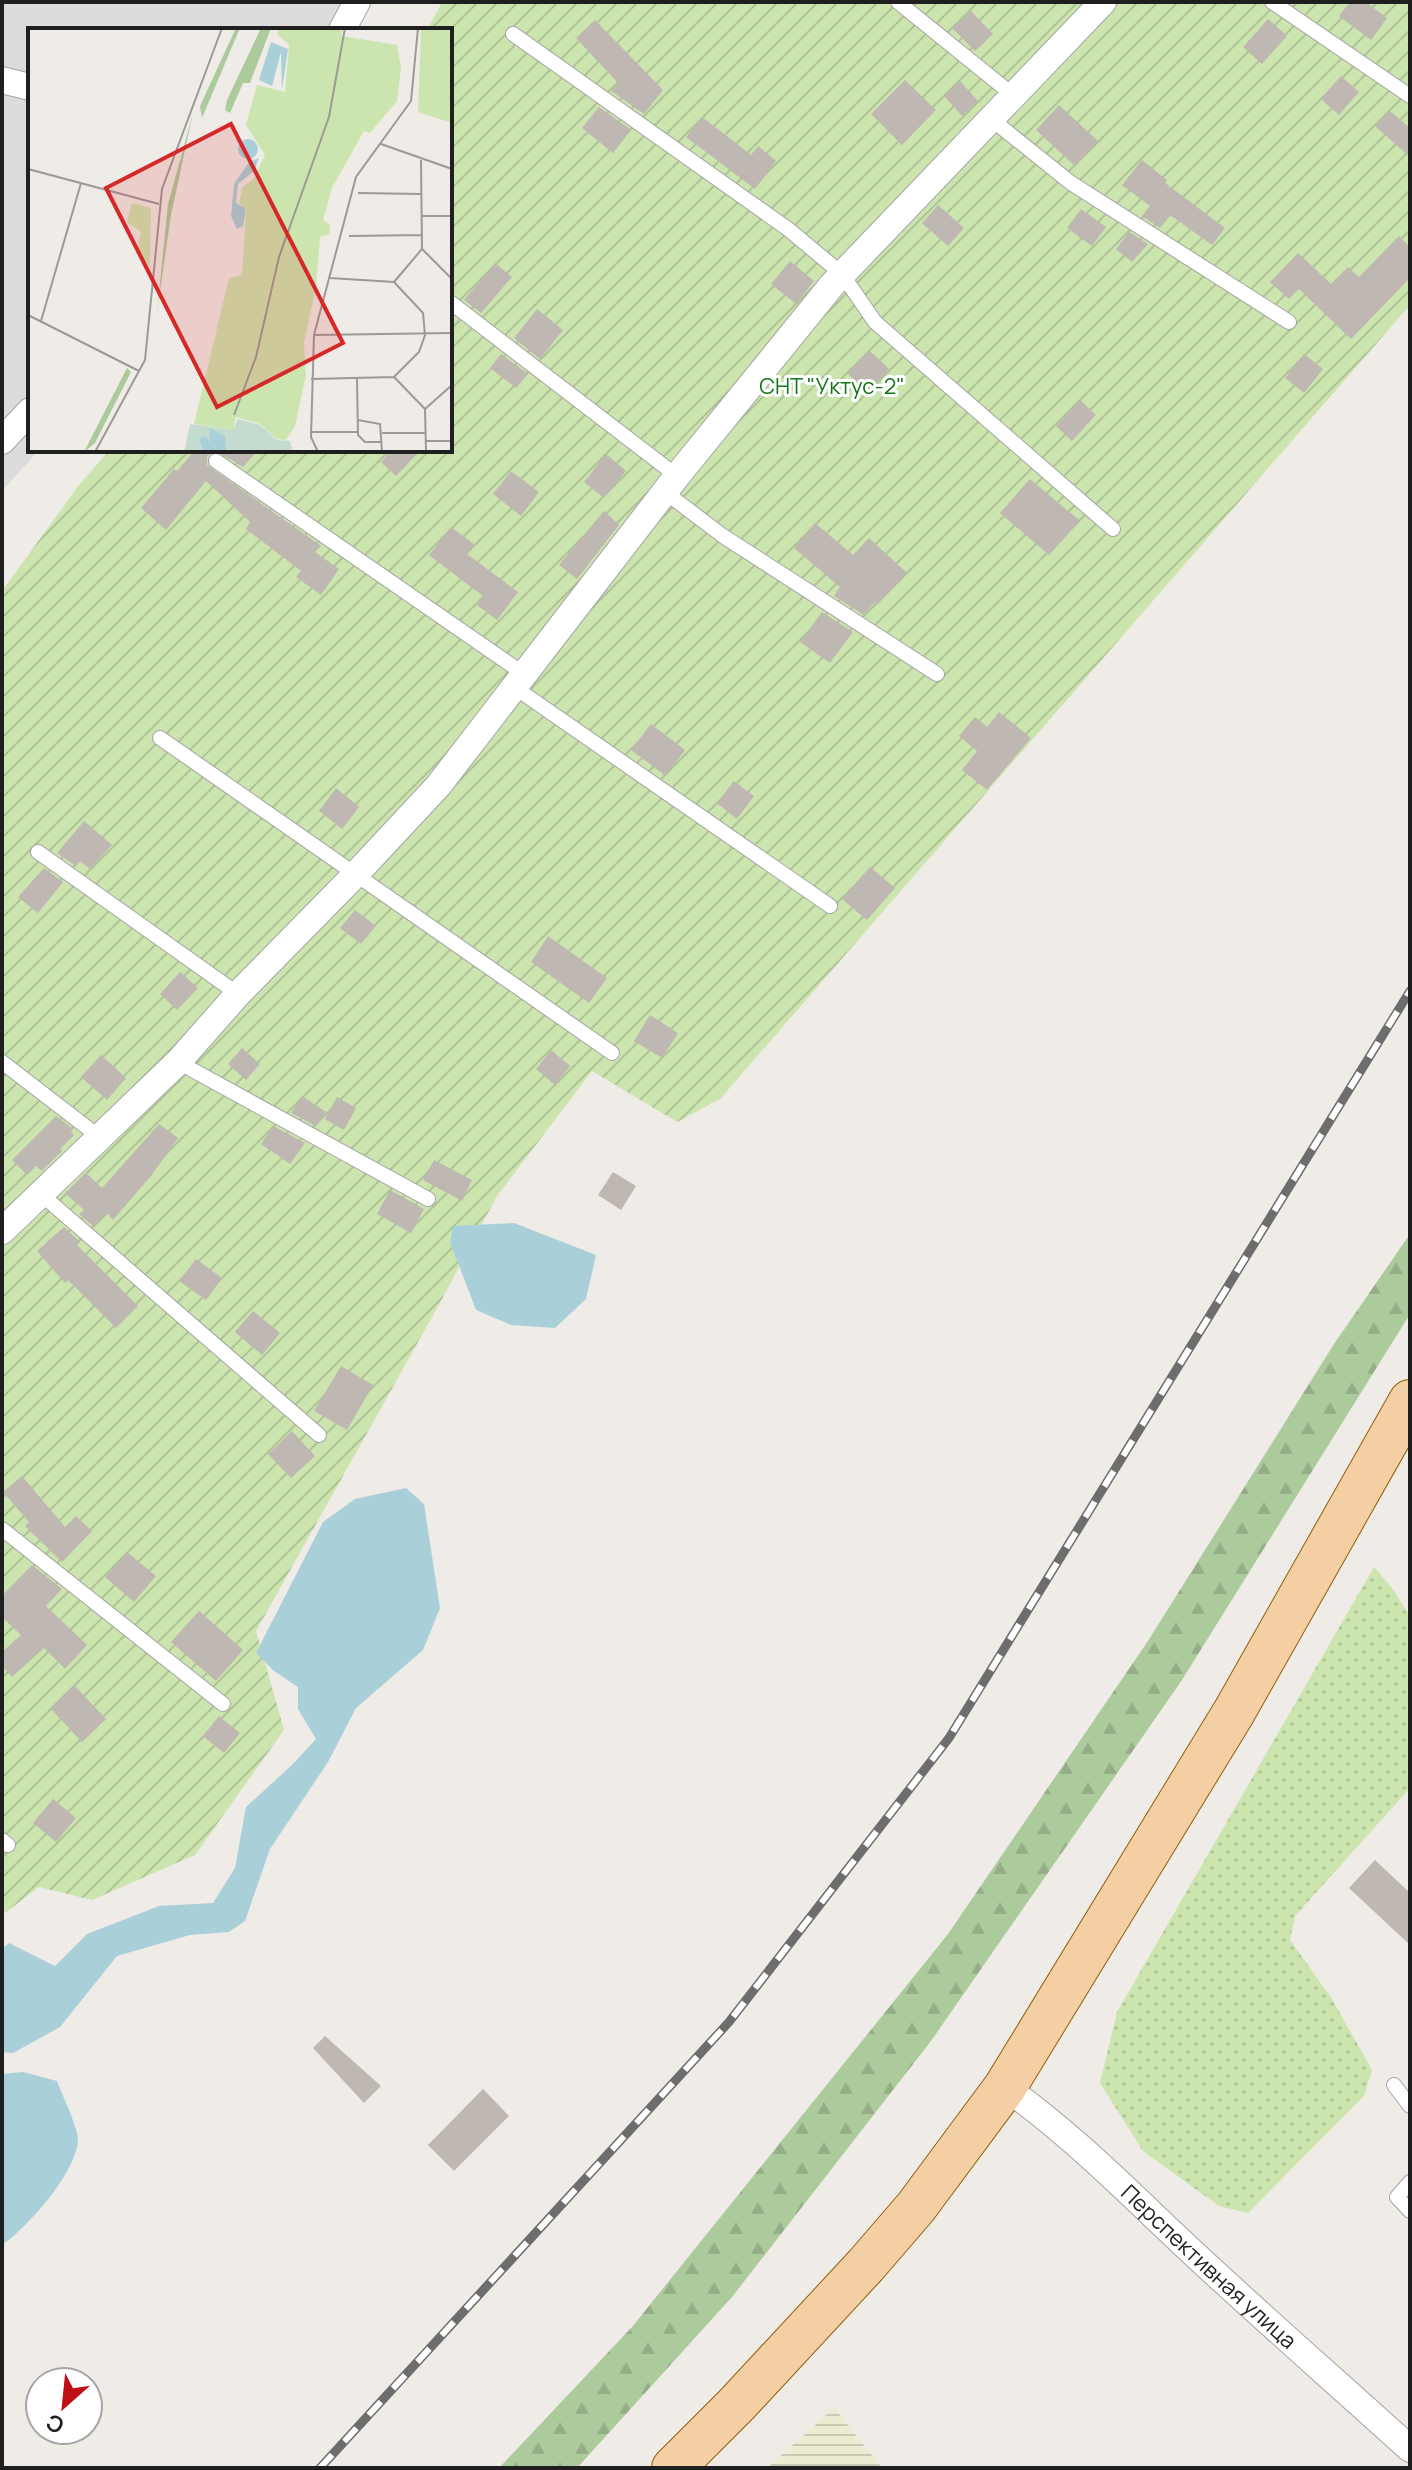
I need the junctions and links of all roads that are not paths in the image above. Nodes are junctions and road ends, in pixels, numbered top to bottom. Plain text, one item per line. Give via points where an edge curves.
1 (357, 2) edge
2 (898, 2) edge
3 (1103, 2) edge
4 (1272, 2) edge
5 (343, 28) edge
6 (513, 34) dead end
7 (2, 80) edge
8 (28, 86) edge
9 (1013, 95) junction
10 (1410, 96) edge
11 (990, 118) junction
12 (842, 274) junction
13 (452, 304) edge
14 (1289, 322) dead end
15 (28, 413) edge
16 (2, 441) edge
17 (216, 461) dead end
18 (671, 484) junction
19 (1113, 529) dead end
20 (937, 674) dead end
21 (519, 681) junction
22 (160, 738) dead end
23 (38, 852) dead end
24 (355, 875) junction
25 (830, 906) dead end
26 (238, 994) junction
27 (612, 1053) dead end
28 (2, 1062) edge
29 (178, 1062) junction
30 (98, 1136) junction
31 (42, 1195) junction
32 (428, 1199) dead end
33 (2, 1231) edge
34 (1410, 1401) edge
35 (319, 1435) dead end
36 (2, 1529) edge
37 (223, 1704) dead end
38 (1394, 2085) dead end
39 (1005, 2087) junction
40 (1410, 2106) edge
41 (1410, 2182) edge
42 (1410, 2211) edge
43 (1410, 2449) edge
44 (673, 2468) edge

1 - 5 street
2 - 9 lane
3 - 9 street
4 - 10 lane
6 - 12 lane via 788,229
7 - 8 street
9 - 11 street
11 - 12 street
11 - 14 lane via 1071,183
12 - 18 street
12 - 19 lane via 875,322
13 - 18 lane
15 - 16 street
17 - 21 lane
18 - 20 lane via 723,536
18 - 21 street
21 - 24 street via 438,786
21 - 25 lane
22 - 24 lane
23 - 26 lane
24 - 26 street
24 - 27 lane
26 - 29 street
28 - 30 lane
29 - 30 street
29 - 32 lane
30 - 31 street
31 - 33 street
31 - 35 lane
34 - 39 main road via 1234,1712
36 - 37 lane
38 - 40 lane
39 - 43 street, Перспективная улица via 1120,2182
39 - 44 main road via 866,2265
41 - 42 lane via 1397,2197

